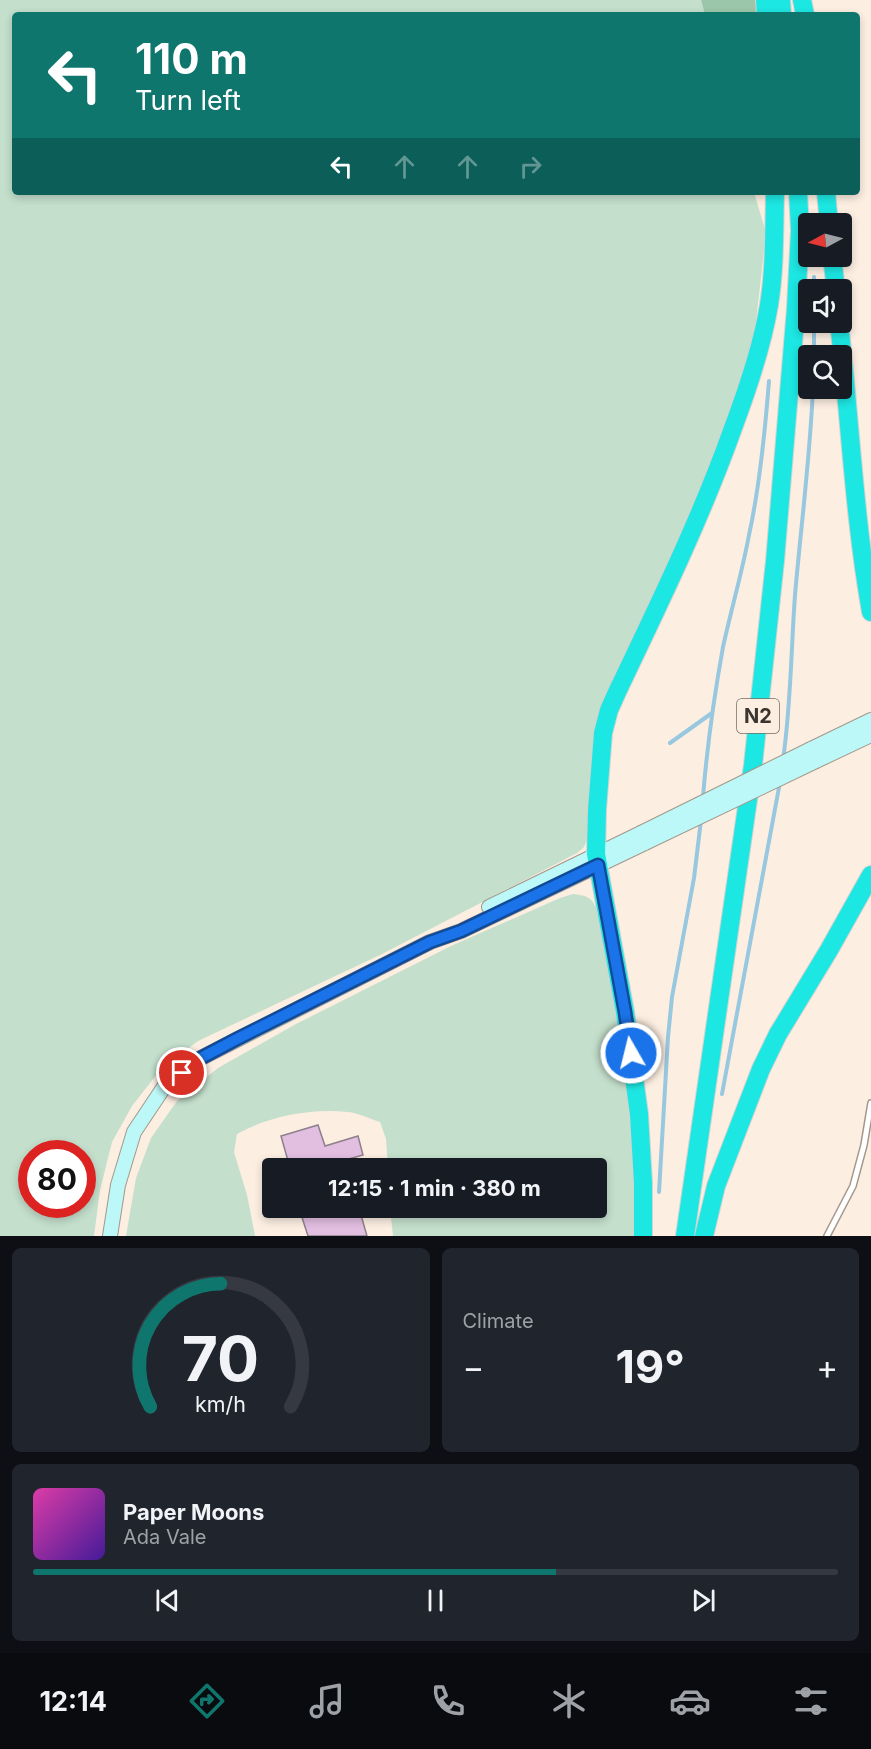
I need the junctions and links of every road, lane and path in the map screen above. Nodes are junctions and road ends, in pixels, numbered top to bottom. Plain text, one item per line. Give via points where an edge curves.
1 (775, 195) edge
2 (798, 195) edge
3 (826, 195) edge
4 (828, 213) edge
5 (840, 333) edge
6 (871, 612) edge
7 (871, 720) edge
8 (871, 735) edge
9 (814, 755) junction
10 (597, 860) junction
11 (871, 875) edge
12 (871, 1103) edge
13 (110, 1236) edge
14 (643, 1236) edge
15 (685, 1236) edge
16 (704, 1236) edge
17 (827, 1236) edge

1 - 10 highway via 774,269 768,308 742,405 712,485 609,710 601,753
2 - 15 highway, N2 via 796,308 753,765
3 - 4 highway
5 - 6 highway
7 - 9 main road
8 - 9 main road
9 - 10 main road, bridge
10 - 13 main road via 199,1059 164,1087 134,1132 118,1185
10 - 14 highway via 639,1114
11 - 16 highway via 761,1069 716,1186
12 - 17 lane via 853,1186

